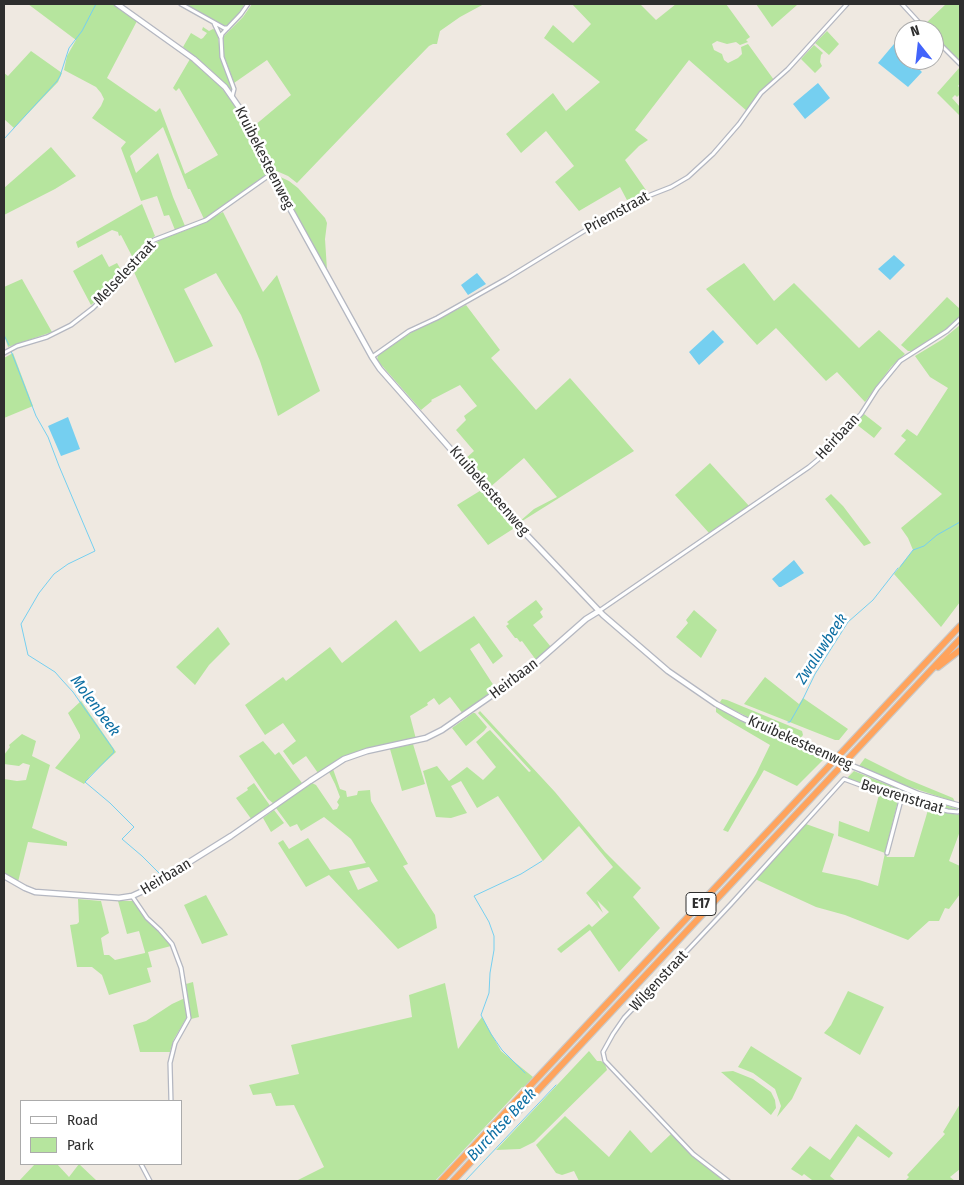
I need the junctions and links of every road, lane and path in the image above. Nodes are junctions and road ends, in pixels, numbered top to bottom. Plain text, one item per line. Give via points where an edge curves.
1 (117, 4) edge
2 (181, 4) edge
3 (248, 4) edge
4 (846, 4) edge
5 (902, 4) edge
6 (917, 20) edge
7 (214, 23) junction
8 (229, 28) junction
9 (220, 38) junction
10 (944, 48) edge
11 (960, 64) edge
12 (232, 97) junction
13 (271, 174) junction
14 (960, 319) edge
15 (4, 353) edge
16 (372, 357) junction
17 (598, 611) junction
18 (960, 626) edge
19 (960, 639) edge
20 (960, 650) edge
21 (928, 674) junction
22 (862, 770) joint
23 (844, 779) joint
24 (901, 800) junction
25 (960, 806) edge
26 (960, 810) edge
27 (887, 852) dead end
28 (4, 876) edge
29 (132, 896) junction
30 (171, 1100) edge
31 (141, 1165) edge
32 (150, 1181) edge
33 (441, 1181) edge
34 (453, 1181) edge
35 (728, 1181) edge

1 - 12 street, Kruibekesteenweg via 194,59
2 - 7 street
3 - 8 street
4 - 16 street, Priemstraat via 794,63 761,93 713,154 688,177 630,202
5 - 6 street
7 - 8 street
7 - 9 street, Kruibekesteenweg
8 - 9 street
9 - 12 street, Kruibekesteenweg via 222,57 234,90
10 - 11 street
12 - 13 street, Kruibekesteenweg via 255,135
13 - 15 street, Melselestraat via 206,220 154,240 118,284 71,325
13 - 16 street, Kruibekesteenweg
14 - 17 street, Heirbaan via 900,361 861,414 810,467
16 - 17 street, Kruibekesteenweg via 522,530
17 - 22 street, Kruibekesteenweg, bridge via 692,688 742,718
17 - 29 street, Heirbaan via 523,673 449,726 426,738 367,751 339,762 231,836
18 - 33 highway, E17
19 - 21 highway, E17
20 - 21 highway
21 - 34 highway, E17
22 - 25 street, Beverenstraat via 918,794
23 - 24 street, Beverenstraat
23 - 35 street, Wilgenstraat via 624,1018 603,1052 605,1061 680,1141
24 - 26 street, Beverenstraat via 948,811
24 - 27 street
28 - 29 street, Heirbaan via 35,892 115,898
29 - 30 street via 147,918 172,944 181,968 189,1018 175,1044 170,1063
31 - 32 street

